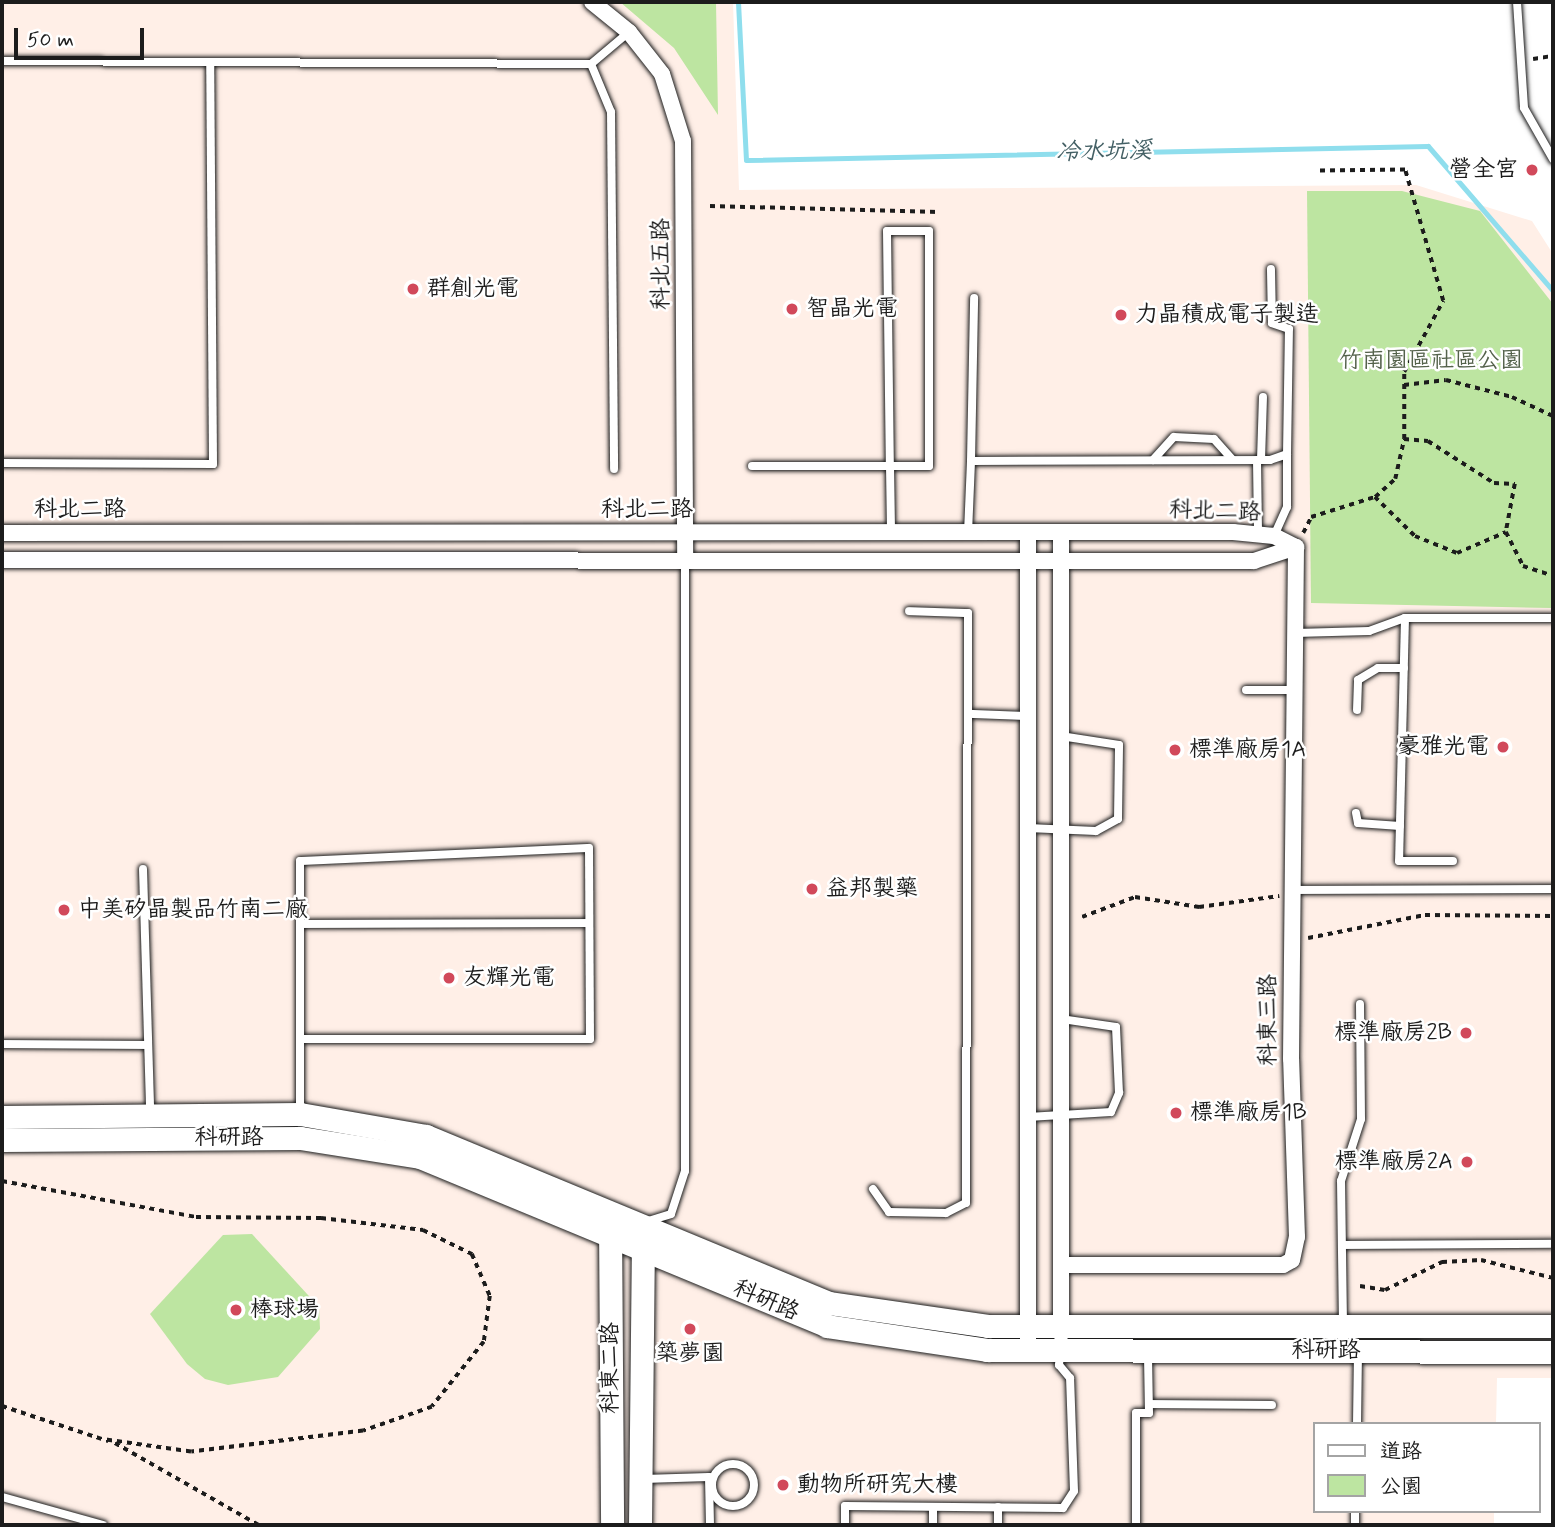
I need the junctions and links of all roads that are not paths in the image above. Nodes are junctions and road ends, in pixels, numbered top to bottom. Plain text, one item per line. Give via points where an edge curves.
1 (592, 2) edge
2 (1517, 2) edge
3 (629, 32) junction
4 (2, 61) edge
5 (210, 62) junction
6 (592, 64) junction
7 (1553, 159) edge
8 (1271, 269) dead end
9 (974, 298) dead end
10 (1263, 397) dead end
11 (1287, 454) junction
12 (1153, 460) junction
13 (1233, 460) junction
14 (1259, 460) junction
15 (971, 461) junction
16 (2, 463) edge
17 (752, 466) dead end
18 (890, 466) junction
19 (614, 469) dead end
20 (2, 533) edge
21 (685, 533) junction
22 (891, 533) junction
23 (968, 533) junction
24 (1028, 533) junction
25 (1061, 533) junction
26 (1266, 535) junction
27 (1296, 547) junction
28 (1028, 559) junction
29 (1061, 559) junction
30 (2, 560) edge
31 (685, 560) junction
32 (909, 611) dead end
33 (1405, 618) junction
34 (1553, 618) edge
35 (1294, 633) junction
36 (1404, 668) junction
37 (1245, 690) dead end
38 (1294, 690) junction
39 (1357, 710) dead end
40 (971, 715) junction
41 (1028, 716) junction
42 (1061, 736) junction
43 (1356, 813) dead end
44 (1400, 826) junction
45 (1028, 828) junction
46 (1061, 829) junction
47 (1452, 861) dead end
48 (143, 869) dead end
49 (1553, 889) edge
50 (1287, 893) junction
51 (589, 923) junction
52 (302, 924) junction
53 (1360, 1004) dead end
54 (1061, 1019) junction
55 (302, 1039) junction
56 (2, 1044) edge
57 (147, 1045) junction
58 (300, 1114) junction
59 (150, 1115) junction
60 (1028, 1116) junction
61 (2, 1117) edge
62 (1061, 1118) junction
63 (2, 1140) edge
64 (873, 1189) dead end
65 (610, 1210) junction
66 (643, 1223) junction
67 (611, 1236) junction
68 (1553, 1244) edge
69 (1342, 1245) junction
70 (643, 1249) junction
71 (1061, 1265) junction
72 (1028, 1326) junction
73 (1061, 1326) junction
74 (1343, 1326) junction
75 (1553, 1326) edge
76 (1028, 1350) junction
77 (1061, 1350) junction
78 (1147, 1350) junction
79 (1358, 1351) junction
80 (1553, 1352) edge
81 (1149, 1404) junction
82 (1272, 1405) dead end
83 (1357, 1422) edge
84 (709, 1477) junction
85 (640, 1478) junction
86 (612, 1479) junction
87 (2, 1497) edge
88 (933, 1507) junction
89 (998, 1507) junction
90 (103, 1525) edge
91 (612, 1525) edge
92 (640, 1525) edge
93 (710, 1525) edge
94 (845, 1525) edge
95 (933, 1525) edge
96 (998, 1525) edge
97 (1136, 1525) edge

1 - 3 street, 科北五路
2 - 7 lane via 1524,108
3 - 6 lane
3 - 21 street, 科北五路 via 662,74 683,141
4 - 5 lane
5 - 6 lane
5 - 16 lane via 213,464
6 - 19 lane via 611,112
8 - 11 lane via 1272,323 1289,329
9 - 15 lane
10 - 14 lane
11 - 14 lane
11 - 26 lane via 1287,507
12 - 13 lane
12 - 13 lane via 1174,437 1214,439
12 - 15 lane
13 - 14 lane
14 - 26 lane
15 - 23 lane
17 - 18 lane
18 - 18 lane via 929,466 929,231 887,231
18 - 22 lane
20 - 21 street, 科北二路
21 - 22 street, 科北二路
21 - 31 street, 科北五路
22 - 23 street, 科北二路
23 - 24 street, 科北二路
24 - 25 street, 科北二路
24 - 28 street
25 - 26 street, 科北二路
25 - 29 street
26 - 27 street, 科北二路
27 - 29 street, 科北二路 via 1254,561
27 - 35 street, 科東三路
28 - 29 street, 科北二路
28 - 31 street, 科北二路
28 - 41 street
29 - 42 street
30 - 31 street, 科北二路
31 - 66 lane via 685,1171 671,1214
32 - 40 lane via 968,613
33 - 34 lane
33 - 35 lane via 1369,631
33 - 36 lane
35 - 38 street, 科東三路
36 - 39 lane via 1378,668 1358,680
36 - 44 lane
37 - 38 lane
38 - 50 street, 科東三路
40 - 41 lane
40 - 64 lane via 966,1203 946,1213 889,1212
41 - 45 street
42 - 46 street
42 - 46 lane via 1119,745 1118,819 1096,831
43 - 44 lane via 1358,823
44 - 47 lane via 1399,861
45 - 46 lane
45 - 60 street
46 - 54 street
48 - 57 lane
49 - 50 lane
50 - 71 street, 科東三路 via 1292,938 1297,1237 1292,1260 1283,1265
51 - 52 lane
51 - 52 lane via 589,848 300,861
51 - 55 lane via 590,1039
52 - 55 lane
53 - 69 lane via 1361,1119 1341,1181
54 - 62 street
54 - 62 lane via 1116,1027 1119,1093 1111,1112
55 - 58 lane
56 - 57 lane
57 - 59 lane
58 - 59 street, 科研路
58 - 65 street, 科研路 via 426,1136
59 - 61 street, 科研路
60 - 62 lane
60 - 72 street
62 - 71 street
63 - 67 street, 科研路 via 300,1138 421,1157
65 - 66 street, 科研路
65 - 67 street, 科東二路
66 - 70 street, 科東二路
66 - 72 street, 科研路 via 830,1303
67 - 70 street, 科研路
67 - 86 street, 科東二路
68 - 69 lane
69 - 74 lane
70 - 76 street, 科研路 via 827,1326
70 - 85 street, 科東二路
71 - 73 street
72 - 73 street, 科研路
72 - 76 street
73 - 74 street, 科研路
73 - 77 street
74 - 75 street, 科研路
76 - 77 street, 科研路
77 - 78 street, 科研路
77 - 89 lane via 1059,1365 1070,1378 1074,1491 1063,1508
78 - 79 street, 科研路
78 - 81 lane
79 - 80 street, 科研路
79 - 83 lane
81 - 82 lane
81 - 97 lane via 1149,1413 1136,1413
84 - 84 lane via 726,1467 743,1468 753,1474 753,1498 726,1503 714,1496
84 - 85 lane
84 - 93 lane
85 - 86 street
85 - 92 street, 科東二路
86 - 91 street, 科東二路
87 - 90 lane
88 - 89 lane
88 - 94 lane via 845,1506
88 - 95 lane
89 - 96 lane

